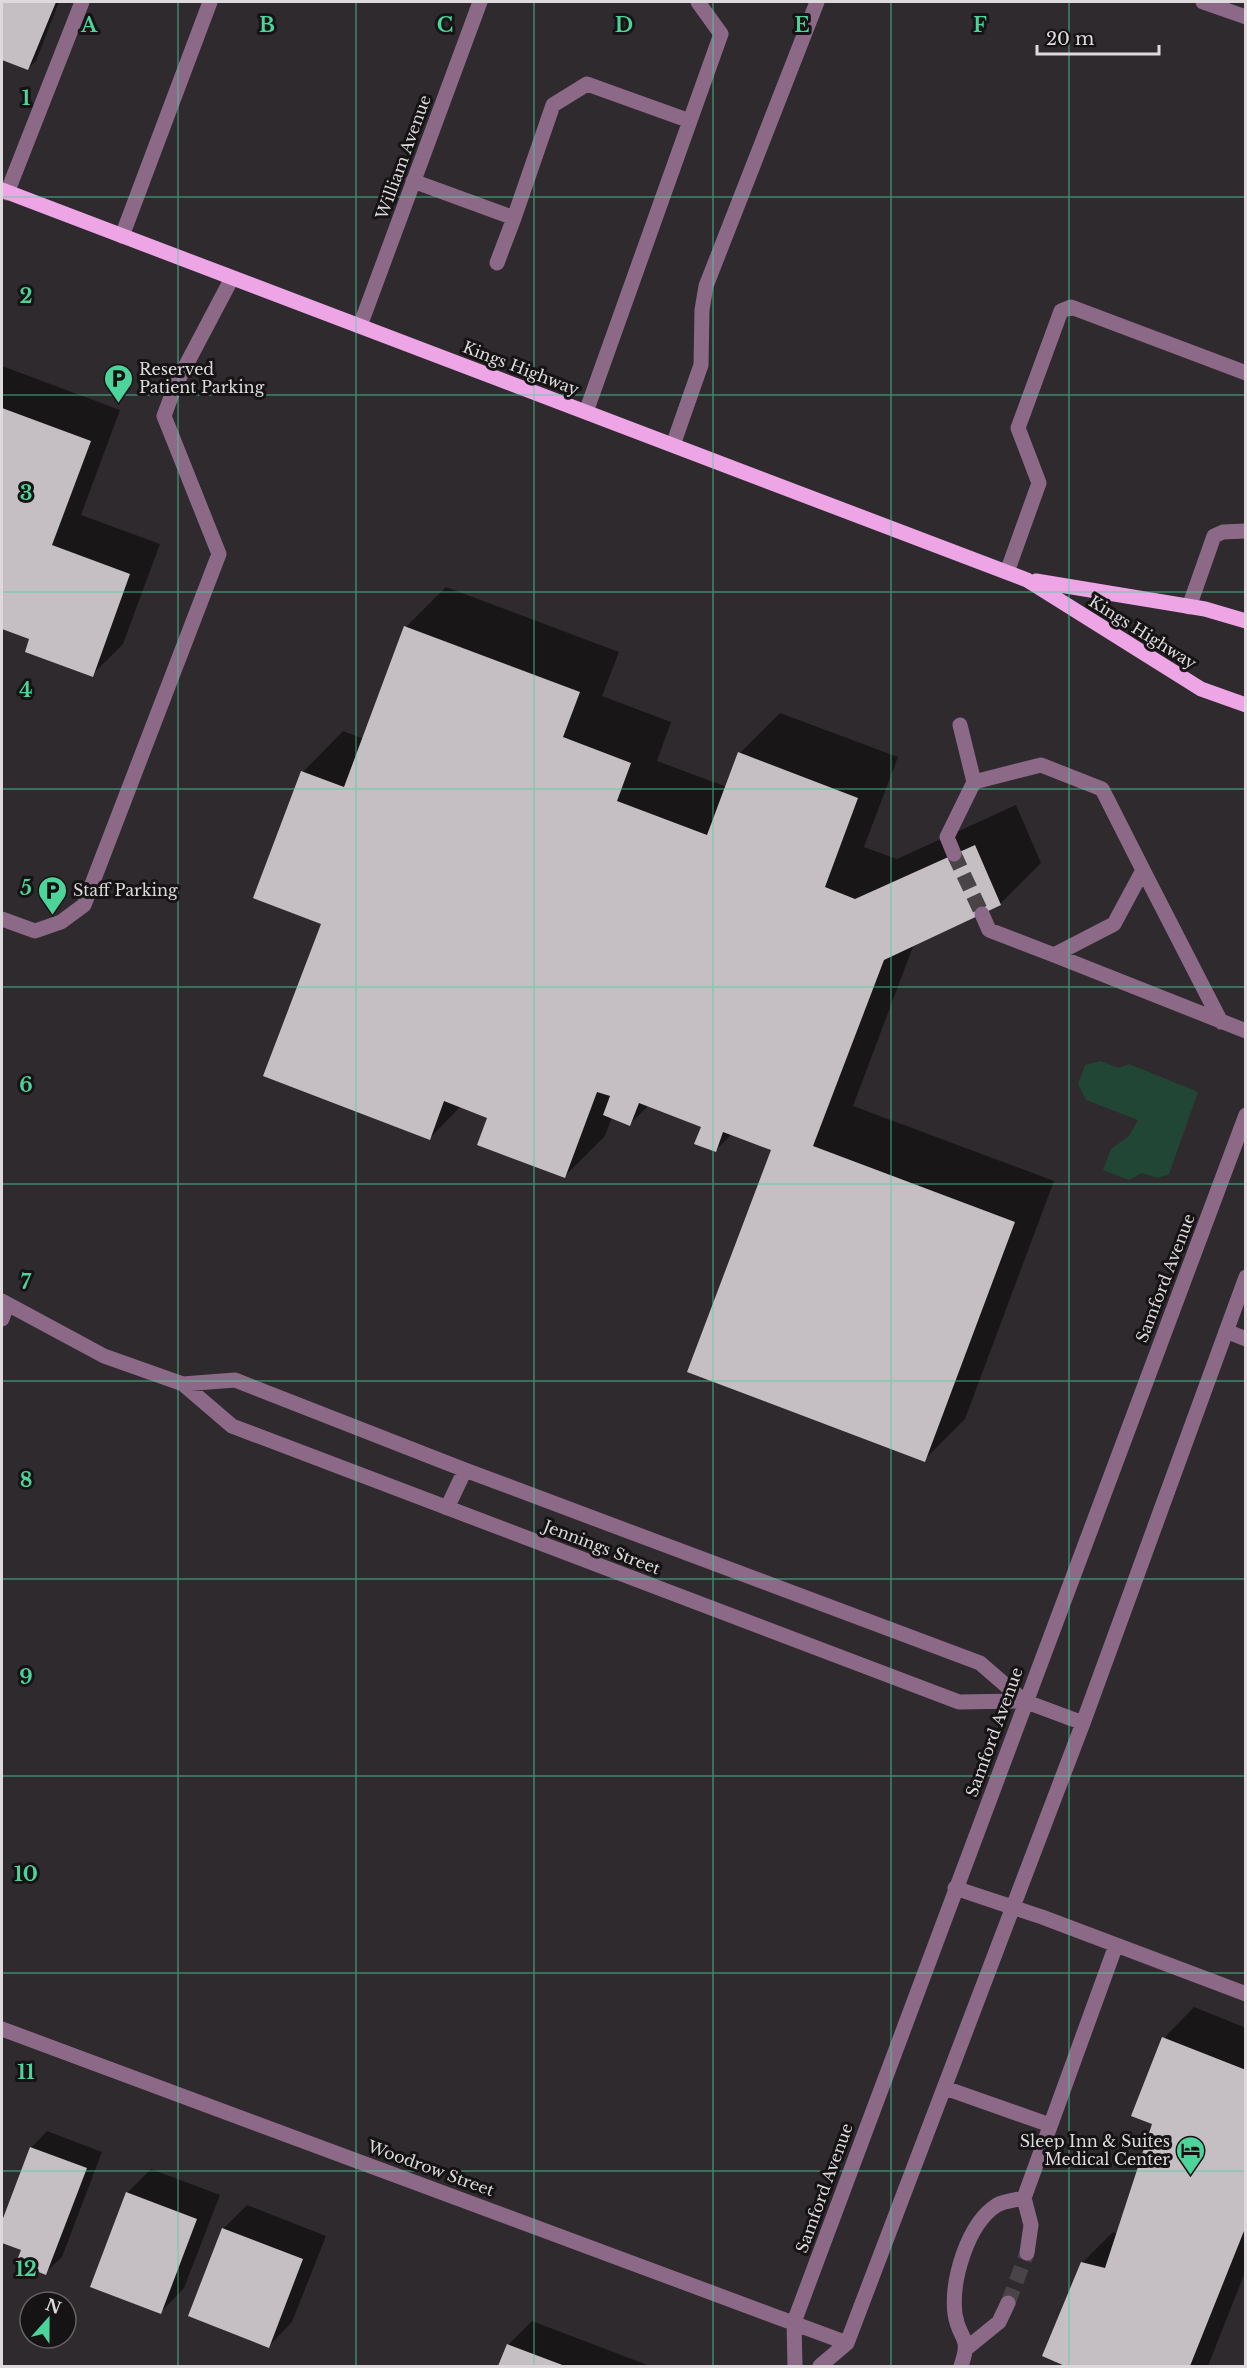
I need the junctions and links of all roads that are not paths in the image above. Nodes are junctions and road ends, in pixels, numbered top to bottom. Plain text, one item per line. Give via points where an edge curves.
1 (82, 2) edge
2 (210, 2) edge
3 (480, 2) edge
4 (698, 2) edge
5 (817, 2) edge
6 (1203, 2) edge
7 (1245, 17) edge
8 (690, 121) junction
9 (413, 181) junction
10 (4, 192) edge
11 (514, 218) junction
12 (122, 236) junction
13 (496, 263) dead end
14 (232, 278) junction
15 (360, 326) junction
16 (1245, 373) edge
17 (586, 412) junction
18 (673, 445) junction
19 (1245, 531) edge
20 (1007, 572) junction
21 (1027, 580) junction
22 (1190, 607) junction
23 (1245, 621) edge
24 (1245, 705) edge
25 (960, 725) dead end
26 (974, 782) junction
27 (954, 854) tunnel mouth
28 (1143, 870) junction
29 (982, 914) tunnel mouth
30 (2, 919) edge
31 (1054, 956) junction
32 (1221, 1022) junction
33 (1245, 1030) edge
34 (1245, 1115) edge
35 (1245, 1277) edge
36 (3, 1309) edge
37 (1226, 1331) junction
38 (1245, 1339) edge
39 (183, 1384) junction
40 (465, 1470) junction
41 (447, 1508) junction
42 (1024, 1701) junction
43 (1083, 1723) junction
44 (955, 1888) junction
45 (1014, 1907) junction
46 (1116, 1946) junction
47 (1245, 1994) edge
48 (2, 2029) edge
49 (945, 2088) junction
50 (1050, 2125) junction
51 (1024, 2198) junction
52 (1027, 2253) tunnel mouth
53 (1008, 2303) tunnel mouth
54 (794, 2322) junction
55 (847, 2343) junction
56 (967, 2348) junction
57 (795, 2367) edge
58 (820, 2367) edge
59 (961, 2367) edge

1 - 10 street
2 - 12 street
3 - 9 street, William Avenue
4 - 8 street via 721,34
5 - 18 street via 706,286 700,365
6 - 7 street
8 - 11 street via 586,84 553,105
8 - 17 street
9 - 11 street
9 - 15 street, William Avenue
10 - 12 main road, Kings Highway
11 - 13 street
12 - 14 main road, Kings Highway
14 - 15 main road, Kings Highway
14 - 30 street via 175,386 164,416 219,554 84,905 61,922 35,931
15 - 17 main road, Kings Highway
16 - 20 street via 1071,307 1060,311 1018,428 1039,483
17 - 18 main road, Kings Highway
18 - 20 main road, Kings Highway
19 - 22 street via 1223,531 1214,536
20 - 21 main road, Kings Highway
21 - 22 main road, Kings Highway
21 - 24 main road, Kings Highway via 1201,689
22 - 23 main road, Kings Highway
25 - 26 street
26 - 27 street via 947,837
26 - 28 street via 1041,765 1102,789
28 - 31 street via 1114,924
28 - 32 street
29 - 31 street via 989,930
31 - 32 street
32 - 33 street
34 - 42 street, Samford Avenue
35 - 37 street
36 - 39 street, Jennings Street via 104,1356
37 - 38 street
37 - 43 street
39 - 40 street, Jennings Street via 235,1380
39 - 41 street, Jennings Street via 232,1426
40 - 41 street
40 - 42 street, Jennings Street via 980,1663
41 - 42 street, Jennings Street via 959,1702
42 - 43 street, Jennings Street
42 - 44 street, Samford Avenue
43 - 45 street
44 - 45 street
44 - 54 street, Samford Avenue
45 - 46 street
45 - 49 street
46 - 47 street
46 - 50 street
48 - 54 street, Woodrow Street
49 - 50 street
49 - 55 street
50 - 51 street
51 - 52 street via 1031,2225
51 - 56 street via 997,2205 974,2230 956,2277 955,2315
53 - 56 street via 999,2322
54 - 55 street, Woodrow Street
54 - 57 street, Samford Avenue
55 - 58 street
56 - 59 street

